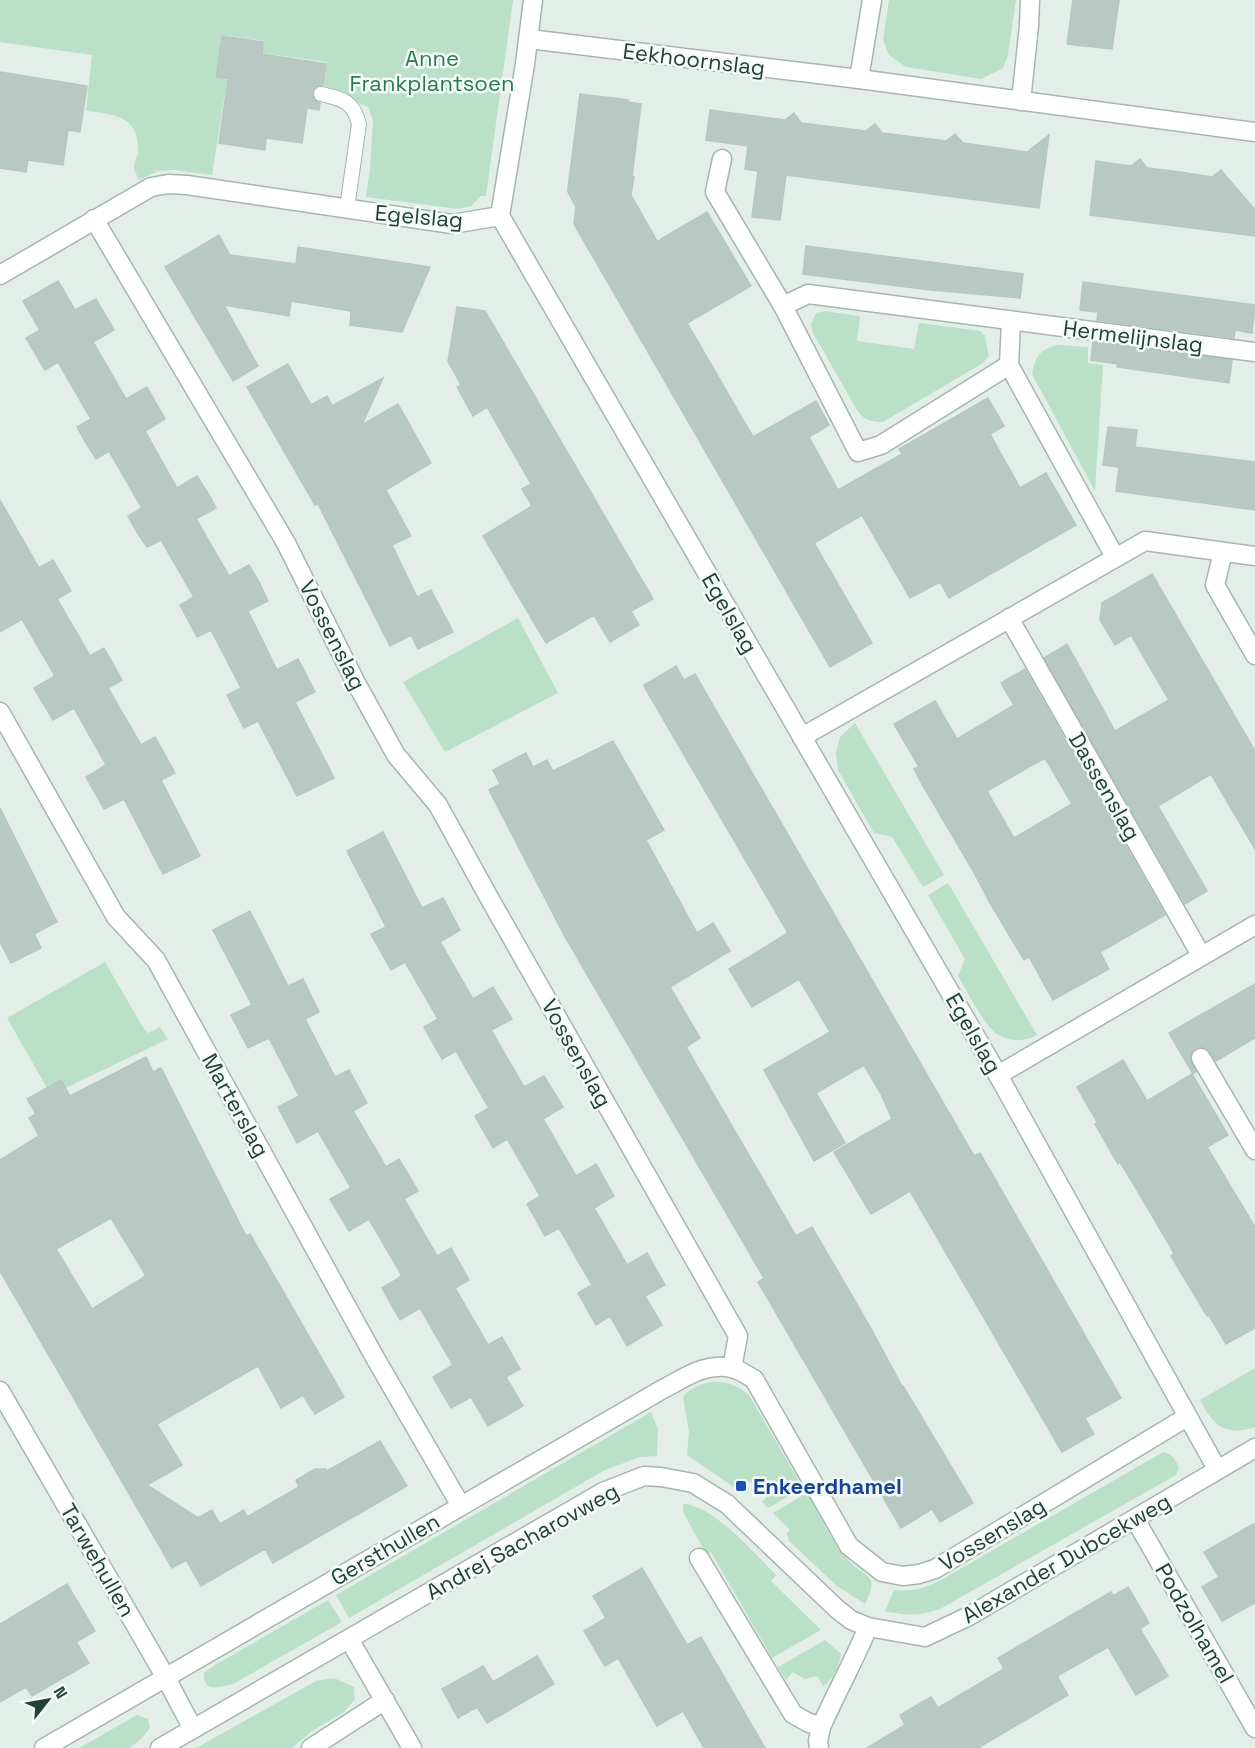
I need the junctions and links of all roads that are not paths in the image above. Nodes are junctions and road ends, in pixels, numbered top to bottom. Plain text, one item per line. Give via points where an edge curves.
1 (533, 0) edge
2 (872, 0) edge
3 (1030, 0) edge
4 (529, 39) junction
5 (859, 79) junction
6 (321, 94) dead end
7 (1021, 101) junction
8 (1255, 132) edge
9 (722, 159) dead end
10 (347, 208) junction
11 (500, 216) junction
12 (94, 219) junction
13 (0, 275) edge
14 (783, 306) junction
15 (1011, 321) junction
16 (1255, 352) edge
17 (1009, 365) junction
18 (1223, 552) junction
19 (1255, 556) edge
20 (1115, 557) junction
21 (1009, 618) junction
22 (1255, 655) edge
23 (0, 712) edge
24 (802, 737) junction
25 (1255, 925) edge
26 (1202, 955) junction
27 (1201, 1058) dead end
28 (998, 1075) junction
29 (1255, 1150) edge
30 (732, 1368) junction
31 (0, 1391) edge
32 (1187, 1417) junction
33 (1255, 1448) edge
34 (1217, 1469) junction
35 (461, 1506) junction
36 (1135, 1519) junction
37 (699, 1558) dead end
38 (868, 1627) junction
39 (349, 1639) junction
40 (165, 1678) junction
41 (385, 1700) junction
42 (821, 1727) junction
43 (1255, 1728) edge
44 (193, 1730) junction
45 (44, 1748) edge
46 (160, 1748) edge
47 (311, 1748) edge
48 (412, 1748) edge
49 (819, 1748) edge

1 - 4 street
2 - 5 street
3 - 7 street
4 - 5 street, Eekhoornslag
4 - 11 street
5 - 7 street, Eekhoornslag
6 - 10 lane via 350,104 359,124
7 - 8 street, Eekhoornslag
9 - 14 street via 715,192
10 - 11 street, Egelslag via 452,224
10 - 12 street, Egelslag via 168,184 152,188
11 - 24 street, Egelslag
12 - 13 street, Egelslag
12 - 30 street, Vossenslag via 286,543 396,756 438,805 738,1336
14 - 15 street, Hermelijnslag via 808,294
14 - 17 street via 858,452 881,445
15 - 16 street, Hermelijnslag
15 - 17 street
17 - 20 street
18 - 19 street
18 - 20 street via 1145,541
18 - 22 street via 1215,585
20 - 21 street
21 - 24 street
21 - 26 street, Dassenslag
23 - 35 street, Marterslag via 116,917 156,960
24 - 28 street, Egelslag
25 - 26 street
26 - 28 street
27 - 29 street
28 - 32 street, Egelslag
30 - 32 street, Vossenslag via 754,1379 849,1546 882,1572 903,1576 935,1569
30 - 35 street, Gersthullen via 720,1365 696,1371
31 - 40 street, Tarwehullen
32 - 34 street, Egelslag
33 - 34 street, Alexander Dubcekweg
34 - 36 street, Alexander Dubcekweg
35 - 40 street, Gersthullen
36 - 38 street, Alexander Dubcekweg via 969,1616 925,1637
36 - 43 street, Podzolhamel
37 - 42 street via 793,1714
38 - 39 street, Andrej Sacharovweg via 837,1609 727,1504 693,1483 644,1476 603,1492
38 - 42 street
39 - 41 street
39 - 44 street, Andrej Sacharovweg
40 - 44 street, Tarwehullen
40 - 45 street, Gersthullen
41 - 47 street
41 - 48 street
42 - 49 street
44 - 46 street, Andrej Sacharovweg

